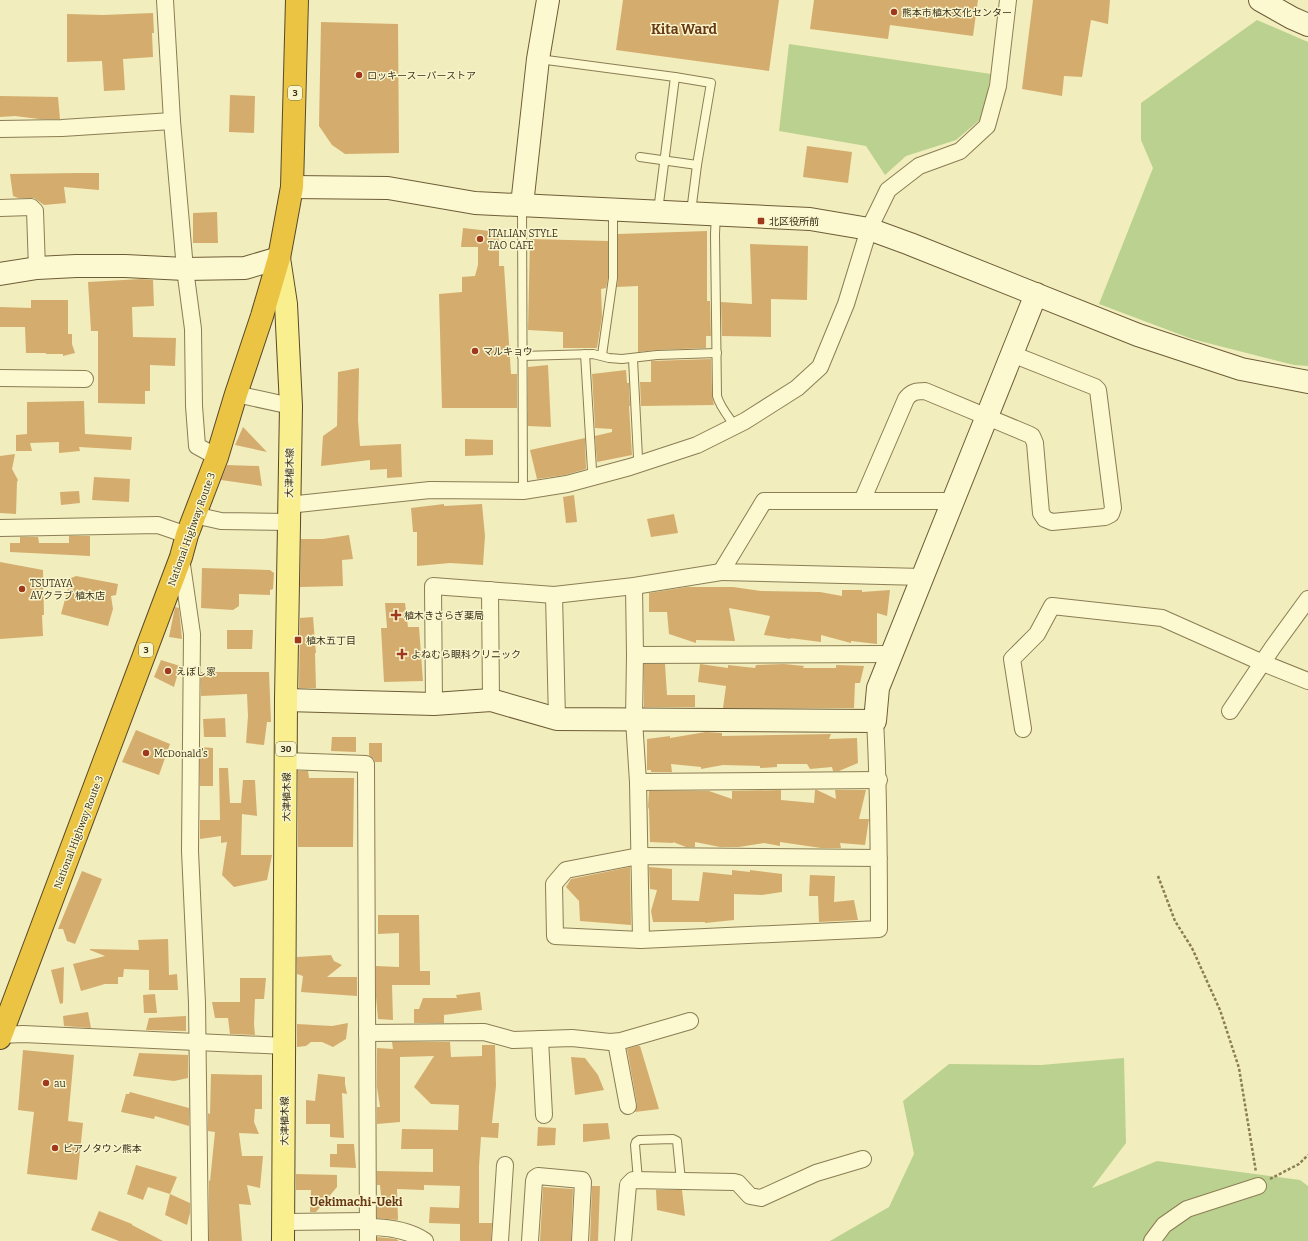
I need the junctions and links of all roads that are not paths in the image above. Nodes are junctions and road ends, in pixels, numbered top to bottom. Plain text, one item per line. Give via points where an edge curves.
1 (165, 0) edge
2 (297, 0) edge
3 (548, 0) edge
4 (1008, 0) edge
5 (1260, 0) edge
6 (1308, 25) edge
7 (538, 59) junction
8 (675, 77) junction
9 (172, 121) junction
10 (0, 130) edge
11 (640, 157) dead end
12 (664, 161) junction
13 (697, 165) junction
14 (292, 187) junction
15 (522, 205) junction
16 (0, 208) edge
17 (613, 209) junction
18 (658, 211) junction
19 (691, 212) junction
20 (716, 214) junction
21 (869, 229) junction
22 (279, 258) junction
23 (37, 268) junction
24 (185, 269) junction
25 (0, 274) edge
26 (1036, 294) junction
27 (585, 354) junction
28 (717, 354) junction
29 (1012, 354) junction
30 (522, 356) junction
31 (602, 356) junction
32 (633, 358) junction
33 (0, 378) edge
34 (85, 379) dead end
35 (1308, 382) edge
36 (236, 394) junction
37 (291, 406) junction
38 (987, 417) junction
39 (735, 426) junction
40 (217, 457) junction
41 (640, 464) junction
42 (594, 477) junction
43 (523, 492) junction
44 (862, 501) junction
45 (954, 501) junction
46 (288, 514) junction
47 (190, 525) junction
48 (0, 528) edge
49 (181, 558) junction
50 (721, 572) junction
51 (923, 577) junction
52 (634, 586) junction
53 (490, 590) junction
54 (554, 595) junction
55 (1307, 601) edge
56 (892, 654) junction
57 (635, 655) junction
58 (1263, 663) junction
59 (1308, 681) edge
60 (286, 700) junction
61 (491, 700) junction
62 (434, 704) junction
63 (1230, 711) dead end
64 (557, 719) junction
65 (634, 720) junction
66 (876, 721) junction
67 (1023, 729) dead end
68 (286, 761) junction
69 (878, 780) junction
70 (638, 782) junction
71 (639, 856) junction
72 (879, 858) junction
73 (641, 940) junction
74 (690, 1021) dead end
75 (367, 1033) junction
76 (0, 1036) edge
77 (540, 1039) junction
78 (198, 1041) junction
79 (616, 1042) junction
80 (285, 1046) junction
81 (628, 1106) dead end
82 (544, 1114) dead end
83 (863, 1159) dead end
84 (505, 1165) dead end
85 (638, 1180) junction
86 (681, 1180) junction
87 (1258, 1186) road end
88 (368, 1230) edge
89 (284, 1231) edge
90 (200, 1241) edge
91 (425, 1241) edge
92 (500, 1241) edge
93 (530, 1241) edge
94 (580, 1241) edge
95 (623, 1241) edge
96 (1152, 1241) edge

1 - 9 street
2 - 14 highway, National Highway Route 3 / 3
3 - 7 street
4 - 21 street via 998,86 987,126 960,150 919,166 888,190
5 - 6 street
7 - 8 lane
7 - 15 street
8 - 12 lane
8 - 13 lane via 711,83
9 - 10 street
9 - 24 street
11 - 12 lane
12 - 13 lane
12 - 18 lane
13 - 19 lane
14 - 15 street via 388,188 475,203
14 - 22 highway, National Highway Route 3 / 3
15 - 17 street
15 - 30 lane
16 - 23 street via 31,207 35,211
17 - 18 street
17 - 31 lane via 613,278
18 - 19 street
19 - 20 street
20 - 21 street via 810,219
20 - 28 lane
21 - 26 street
21 - 39 street via 846,304 820,367 797,388
22 - 24 street via 245,268
22 - 36 highway, National Highway Route 3 / 3
22 - 37 main road, 大津植木線 / 30 via 286,304
23 - 24 street via 125,266
23 - 25 street
24 - 40 street via 193,329 197,446
26 - 29 street
26 - 35 street via 1138,335 1241,368
27 - 30 lane
27 - 31 lane
27 - 42 lane
28 - 32 lane
28 - 39 lane via 717,396
29 - 38 street
29 - 38 street via 1098,390 1113,508 1111,514 1105,517 1052,522 1045,519 1041,513 1034,439
30 - 43 lane
31 - 32 lane
32 - 41 lane
33 - 34 street
36 - 37 street
36 - 40 highway, National Highway Route 3 / 3
37 - 46 main road, 大津植木線 / 30
38 - 44 street via 925,391 910,393
38 - 45 street
39 - 41 street via 697,445
40 - 47 highway, National Highway Route 3 / 3
41 - 42 street
42 - 43 street
43 - 46 street via 430,490
44 - 45 street
44 - 50 street via 764,501
45 - 51 street
46 - 47 street
46 - 60 main road, 大津植木線 / 30
47 - 48 street
47 - 49 highway, National Highway Route 3 / 3
49 - 76 highway, National Highway Route 3 / 3
49 - 78 street via 192,634 190,851
50 - 51 street
50 - 52 street
51 - 56 street
52 - 54 street
52 - 57 street
53 - 54 street
53 - 61 street
53 - 62 street via 434,586
54 - 64 street
55 - 58 street
56 - 57 street
56 - 66 street via 878,688
57 - 65 street
58 - 59 street
58 - 63 street
58 - 67 street via 1162,618 1052,606 1037,634 1012,659
60 - 62 street
60 - 68 main road, 大津植木線 / 30
61 - 62 street
61 - 64 street
64 - 65 street
65 - 66 street
65 - 70 street
66 - 69 street
68 - 75 street via 366,764
68 - 80 main road, 大津植木線 / 30
69 - 70 street
69 - 72 street
70 - 71 street
71 - 72 street
71 - 73 street
71 - 73 street via 566,870 554,884 555,936
72 - 73 street via 879,929
74 - 79 street
75 - 77 street via 484,1032 513,1040
75 - 88 street
76 - 78 street via 23,1034
77 - 79 street via 572,1038
77 - 82 street
78 - 80 street
78 - 90 street
79 - 81 street
80 - 89 main road, 大津植木線 / 30
83 - 86 street via 816,1173 761,1198 750,1196 736,1182
84 - 92 street
85 - 86 street
85 - 86 lane via 636,1142 673,1139 677,1141
85 - 95 street via 632,1180 628,1185
87 - 96 street via 1187,1209 1164,1225
88 - 89 street
88 - 91 street via 398,1230
93 - 94 street via 534,1181 538,1176 582,1180

